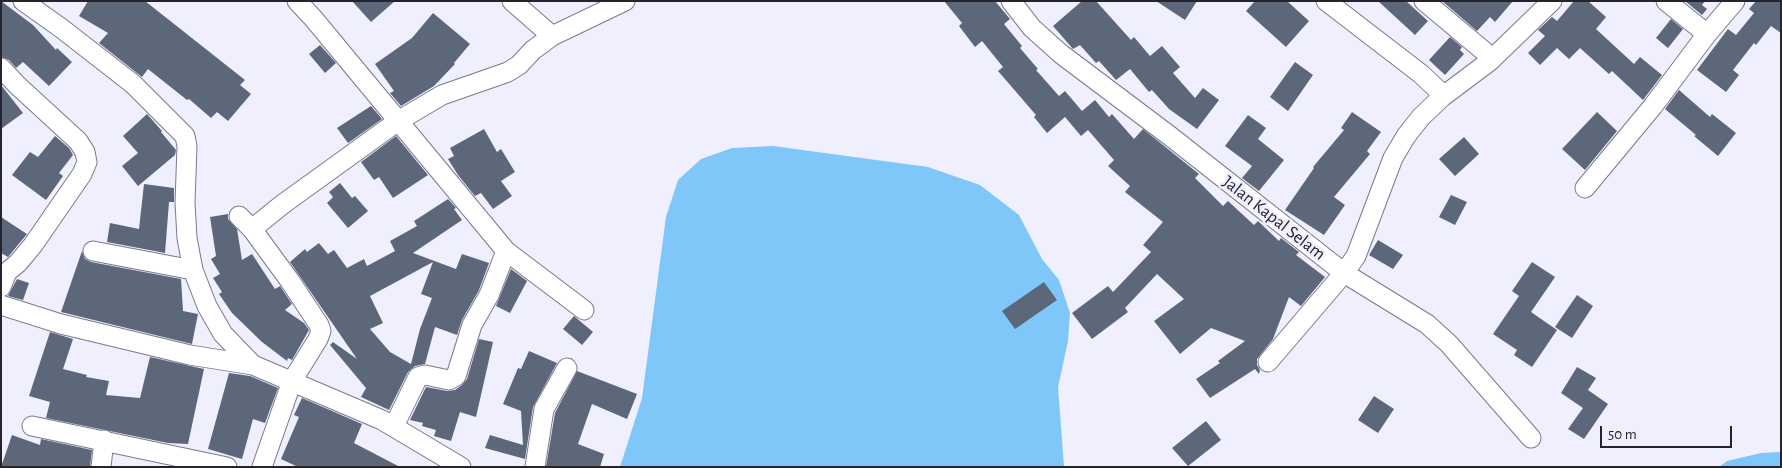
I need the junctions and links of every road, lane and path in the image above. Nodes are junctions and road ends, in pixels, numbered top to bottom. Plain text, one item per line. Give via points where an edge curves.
1 (23, 1) edge
2 (297, 1) edge
3 (512, 1) edge
4 (625, 1) edge
5 (1011, 1) edge
6 (1326, 1) edge
7 (1424, 1) edge
8 (1552, 1) edge
9 (1666, 1) edge
10 (1735, 1) edge
11 (1707, 34) junction
12 (552, 36) junction
13 (1482, 51) junction
14 (1, 68) edge
15 (1441, 94) junction
16 (398, 121) junction
17 (1585, 188) dead end
18 (239, 216) dead end
19 (252, 229) junction
20 (506, 250) junction
21 (93, 251) dead end
22 (193, 270) junction
23 (1344, 273) junction
24 (1, 287) edge
25 (1, 305) edge
26 (584, 310) dead end
27 (1268, 362) dead end
28 (253, 365) junction
29 (567, 368) dead end
30 (292, 381) junction
31 (32, 426) dead end
32 (394, 426) junction
33 (1531, 438) dead end
34 (104, 440) junction
35 (101, 467) edge
36 (228, 467) edge
37 (262, 467) edge
38 (461, 467) edge
39 (535, 467) edge

1 - 22 street via 132,84 185,136 185,203
2 - 16 street
3 - 12 street
4 - 12 street
5 - 23 street, Jalan Kapal Selam via 1032,28 1061,54
6 - 15 street via 1421,74
7 - 13 street
8 - 13 street
9 - 11 street
10 - 11 street
11 - 17 street
12 - 16 street via 508,72 442,95
13 - 15 street
14 - 24 street via 78,141 87,162 33,245 7,272
15 - 23 street via 1393,158 1356,256
16 - 19 street
16 - 20 street
18 - 19 street
19 - 30 street via 321,331
20 - 26 street
20 - 32 street via 489,294 472,325 456,376 449,380 425,375 418,377
21 - 22 street
22 - 28 street via 207,306 223,334
23 - 27 street
23 - 33 street, Jalan Kapal Selam via 1427,324 1449,344
25 - 28 street via 61,324 190,355
28 - 30 street
29 - 39 street via 544,409
30 - 32 street
30 - 37 street
31 - 34 street
32 - 38 street
34 - 35 street
34 - 36 street

